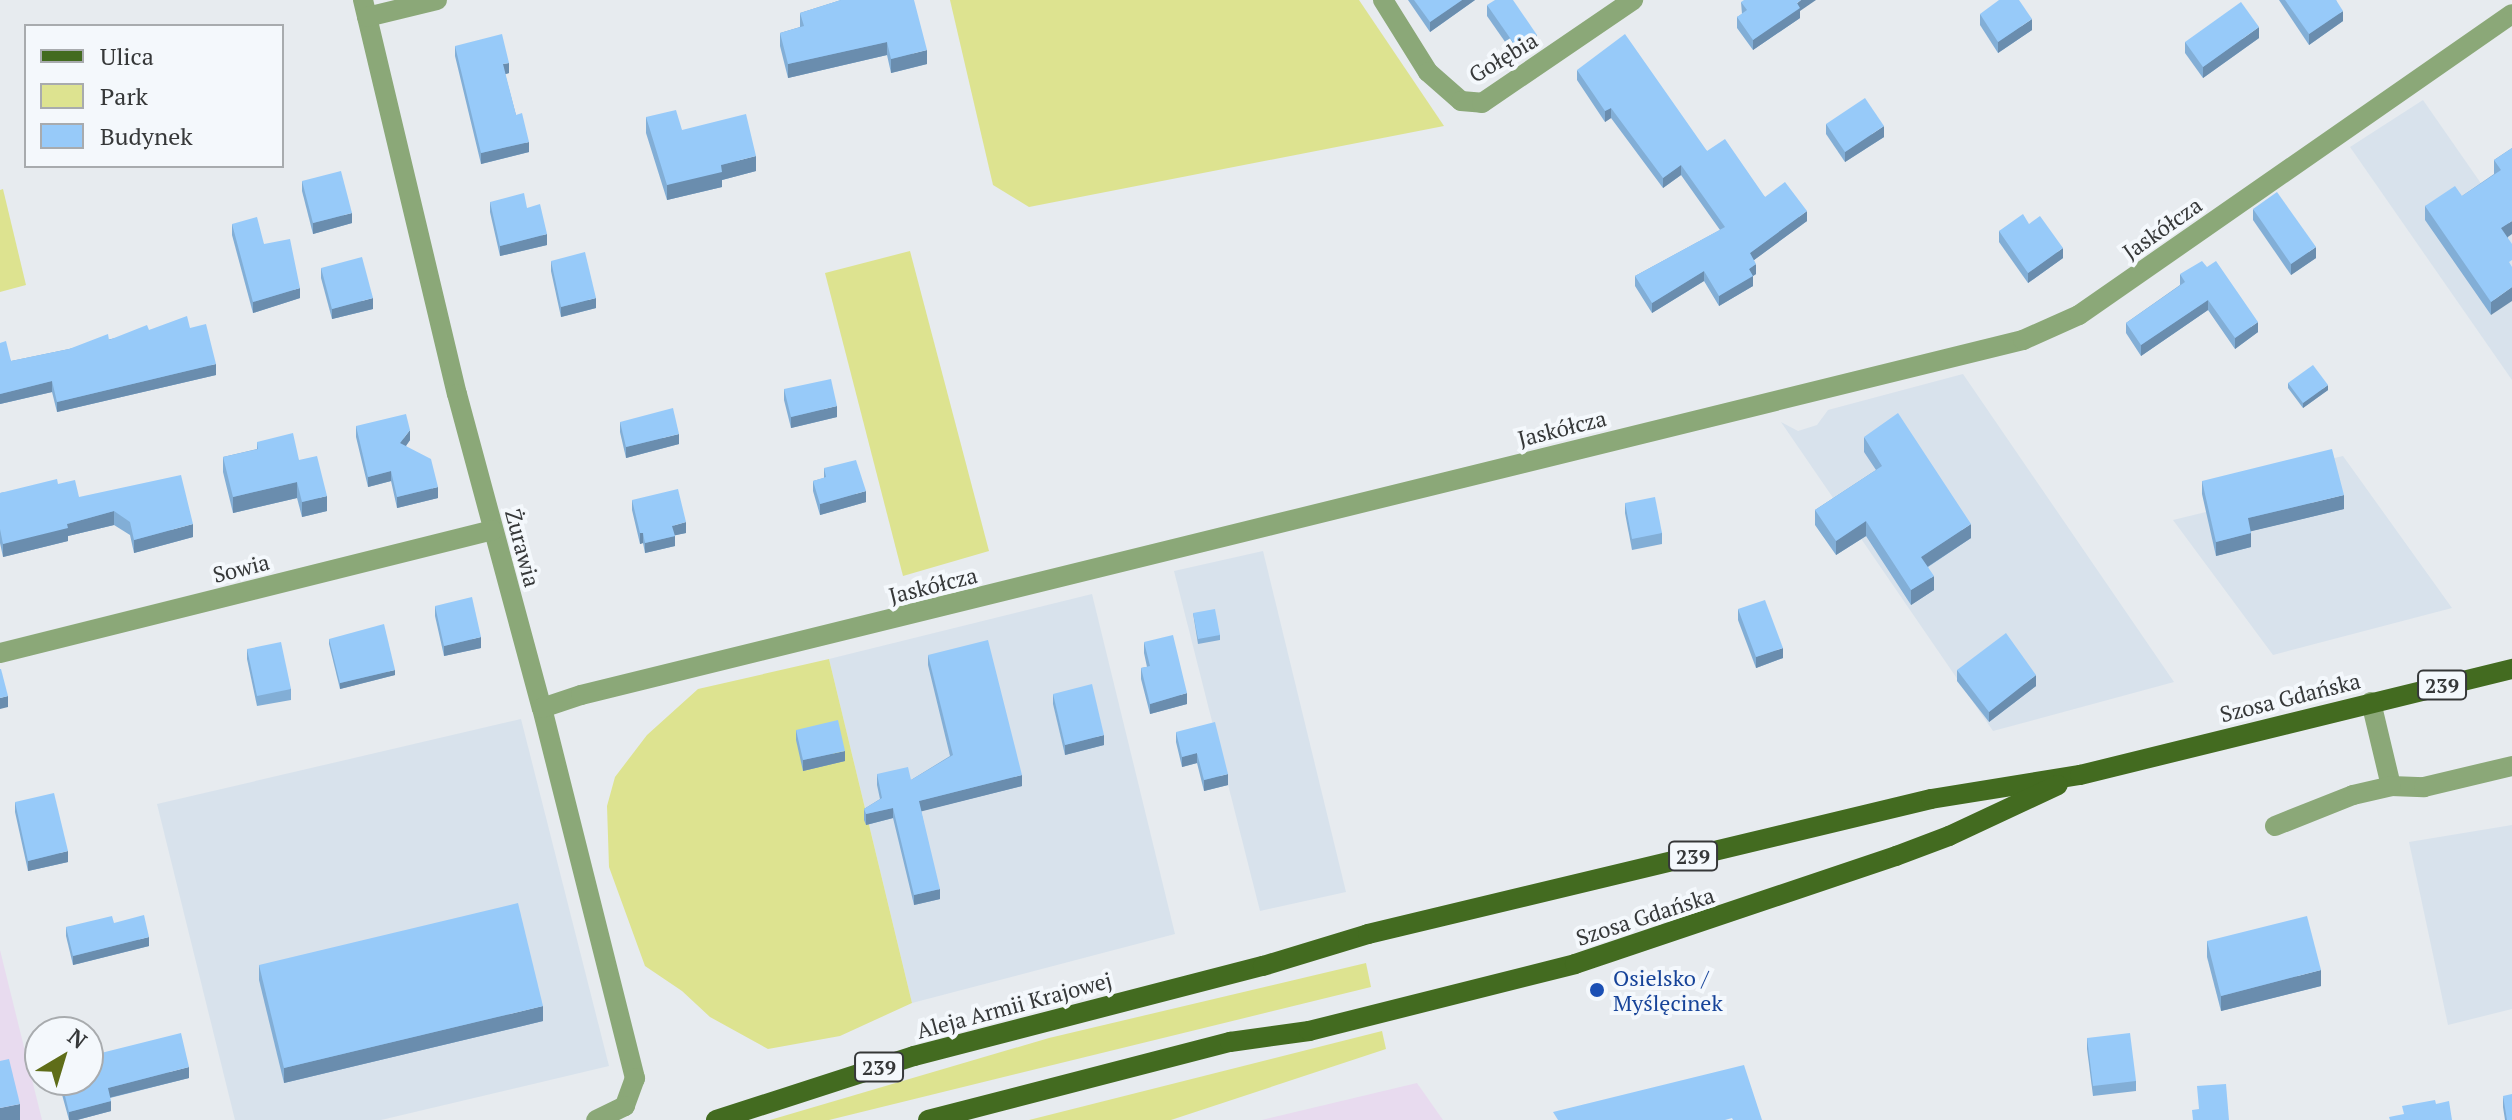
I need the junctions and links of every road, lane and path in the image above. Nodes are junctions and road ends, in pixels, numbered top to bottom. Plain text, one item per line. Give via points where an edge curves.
1 (437, 0) edge
2 (1383, 0) edge
3 (1633, 0) edge
4 (365, 9) edge
5 (2512, 14) edge
6 (493, 530) junction
7 (0, 653) edge
8 (2512, 669) edge
9 (2371, 702) junction
10 (542, 708) junction
11 (2512, 766) edge
12 (2080, 775) junction
13 (2391, 786) junction
14 (2275, 826) dead end
15 (1190, 984) joint
16 (596, 1120) edge
17 (716, 1120) edge
18 (928, 1120) edge

1 - 4 street
2 - 3 street, Gołębia via 1428,72 1461,101 1482,103
4 - 6 street, Żurawia
5 - 10 street, Jaskółcza via 2079,315 2023,340
6 - 7 street, Sowia
6 - 10 street, Żurawia
8 - 9 main road, Szosa Gdańska / 239
9 - 12 main road, Szosa Gdańska / 239
9 - 13 street
10 - 16 street, Żurawia via 635,1078 625,1106
11 - 13 street via 2424,787
12 - 15 main road, Szosa Gdańska / 239 via 1931,799 1382,930
12 - 18 main road, Szosa Gdańska / 239 via 1949,836 1575,964 1322,1028 1209,1048
13 - 14 street
15 - 17 main road, Aleja Armii Krajowej / 239 via 914,1056

